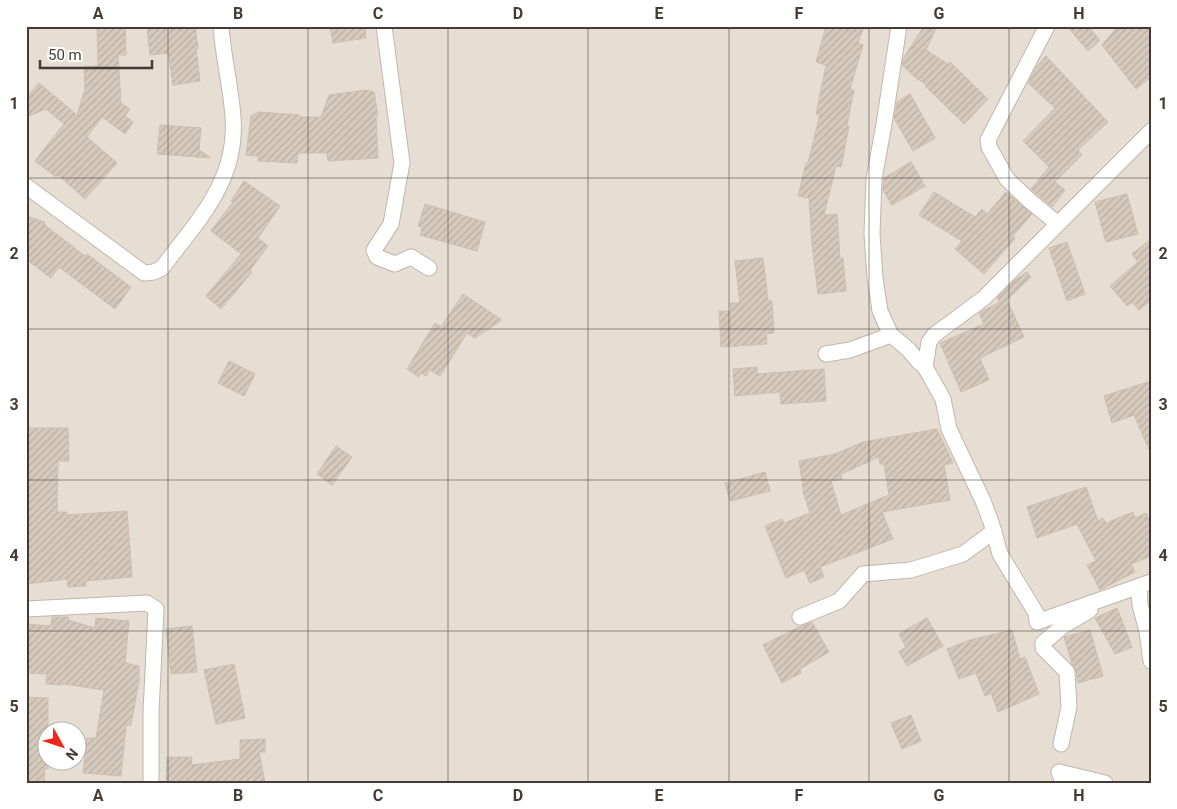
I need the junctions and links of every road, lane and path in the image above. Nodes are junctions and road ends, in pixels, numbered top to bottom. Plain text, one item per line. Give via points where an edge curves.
1 (221, 26) edge
2 (384, 26) edge
3 (899, 26) edge
4 (1047, 26) edge
5 (1151, 131) edge
6 (26, 186) edge
7 (1058, 224) junction
8 (429, 268) dead end
9 (891, 334) junction
10 (929, 342) junction
11 (908, 349) junction
12 (826, 354) dead end
13 (925, 367) junction
14 (994, 531) junction
15 (1139, 587) edge
16 (26, 609) edge
17 (800, 616) dead end
18 (1151, 661) edge
19 (1061, 744) dead end
20 (151, 783) edge
21 (1063, 783) edge
22 (1105, 783) edge

1 - 6 street via 233,117 233,143 228,168 214,199 162,268 144,272
2 - 8 street via 402,163 391,224 374,250 377,257 395,264 411,257
3 - 9 street via 874,179 872,234 880,311
4 - 7 street via 988,140 1007,179
5 - 7 street
7 - 10 street via 984,298
9 - 11 street
9 - 12 street via 850,350
10 - 11 street
10 - 13 street
11 - 13 street
13 - 14 street via 943,399 949,429
14 - 15 street via 1000,554 1036,613 1037,622
14 - 17 street via 963,554 910,570 863,574 839,601
15 - 18 street
15 - 19 street via 1063,626 1043,643 1043,648 1067,672 1069,707
16 - 20 street via 147,603 156,610
21 - 22 street via 1059,772

